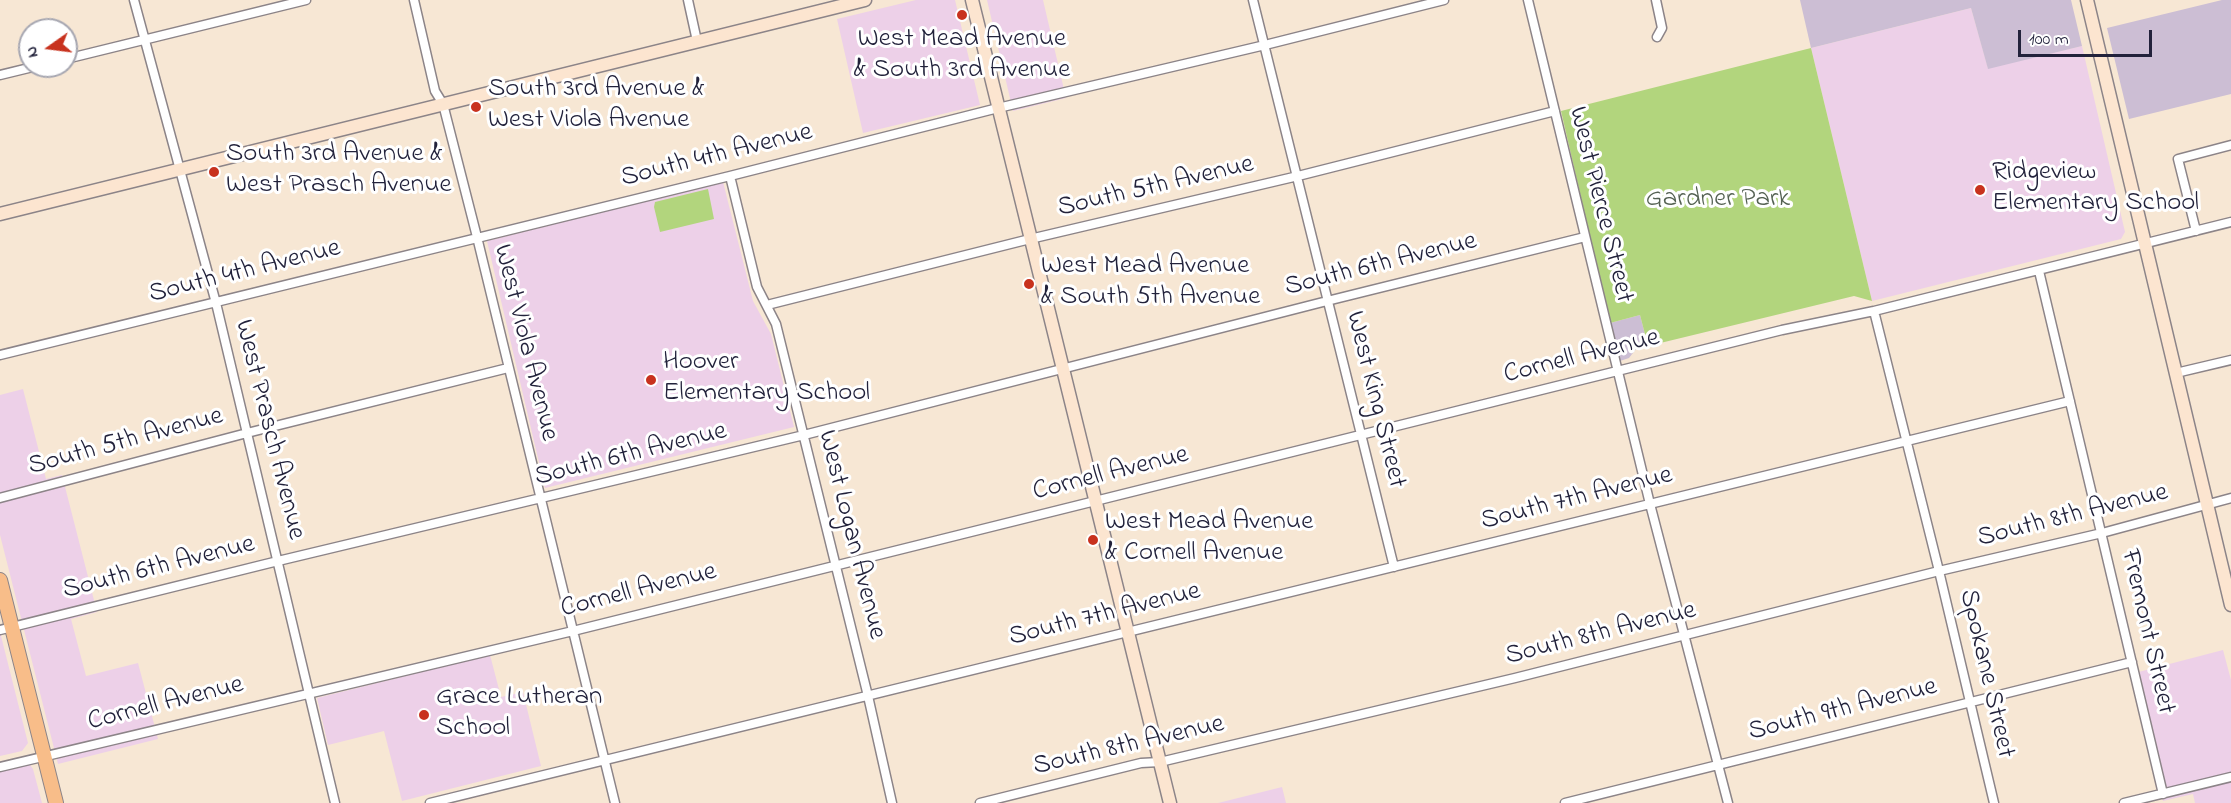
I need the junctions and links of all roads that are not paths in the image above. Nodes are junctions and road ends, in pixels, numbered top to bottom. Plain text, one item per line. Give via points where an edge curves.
1 (134, 0) edge
2 (306, 0) edge
3 (414, 0) edge
4 (688, 0) edge
5 (866, 0) edge
6 (972, 0) edge
7 (1253, 0) edge
8 (1444, 0) edge
9 (1528, 0) edge
10 (1656, 0) edge
11 (2086, 0) edge
12 (1657, 37) dead end
13 (144, 40) junction
14 (697, 41) junction
15 (1265, 45) junction
16 (78, 56) edge
17 (18, 71) edge
18 (0, 75) edge
19 (443, 105) junction
20 (998, 108) junction
21 (1555, 111) junction
22 (2231, 145) edge
23 (178, 169) junction
24 (730, 176) junction
25 (1298, 176) junction
26 (0, 214) edge
27 (2231, 222) edge
28 (2196, 231) junction
29 (477, 237) junction
30 (1585, 237) junction
31 (1030, 239) junction
32 (2145, 243) junction
33 (2039, 271) junction
34 (1327, 301) junction
35 (216, 303) junction
36 (767, 304) junction
37 (1874, 310) junction
38 (0, 355) edge
39 (2231, 360) edge
40 (508, 368) junction
41 (1062, 369) junction
42 (1618, 372) junction
43 (2176, 373) junction
44 (2070, 401) junction
45 (247, 433) junction
46 (804, 435) junction
47 (1362, 435) junction
48 (1907, 441) junction
49 (0, 498) edge
50 (2231, 498) edge
51 (541, 500) junction
52 (1096, 500) junction
53 (1650, 504) junction
54 (2206, 505) junction
55 (2102, 533) junction
56 (278, 561) junction
57 (835, 565) junction
58 (1394, 567) junction
59 (1939, 571) junction
60 (0, 580) edge
61 (2231, 605) edge
62 (6, 629) edge
63 (573, 630) junction
64 (1127, 632) junction
65 (1683, 636) junction
66 (2132, 662) junction
67 (309, 692) junction
68 (868, 696) junction
69 (1970, 701) junction
70 (44, 757) junction
71 (605, 760) junction
72 (1160, 762) junction
73 (1718, 764) junction
74 (0, 767) edge
75 (2231, 777) edge
76 (2163, 794) junction
77 (56, 803) edge
78 (335, 803) edge
79 (430, 803) edge
80 (615, 803) edge
81 (892, 803) edge
82 (980, 803) edge
83 (1170, 803) edge
84 (1565, 803) edge
85 (1728, 803) edge
86 (1994, 803) edge
87 (2124, 803) edge

1 - 13 street, West Prasch Avenue
2 - 13 street
3 - 19 street, West Viola Avenue via 435,91
4 - 14 street
5 - 14 street
6 - 20 street
7 - 15 street, West King Street
8 - 15 street, South 4th Avenue
9 - 21 street, West Pierce Street
10 - 12 street via 1662,28
11 - 32 street
13 - 16 street
13 - 23 street, West Prasch Avenue
14 - 19 street
15 - 20 street, South 4th Avenue
15 - 25 street, West King Street
17 - 18 street
19 - 23 street
19 - 29 street, West Viola Avenue
20 - 24 street, South 4th Avenue
20 - 31 street
21 - 25 street, South 5th Avenue
21 - 30 street, West Pierce Street
22 - 28 street via 2178,159
23 - 26 street
23 - 35 street, West Prasch Avenue
24 - 29 street, South 4th Avenue
24 - 36 street, West Logan Avenue via 757,287
25 - 31 street, South 5th Avenue
25 - 34 street, West King Street
27 - 28 street, Cornell Avenue
28 - 32 street, Cornell Avenue
29 - 35 street, South 4th Avenue
29 - 40 street, West Viola Avenue
30 - 34 street, South 6th Avenue
30 - 42 street, West Pierce Street
31 - 36 street, South 5th Avenue
31 - 41 street
32 - 33 street, Cornell Avenue
32 - 43 street
33 - 37 street, Cornell Avenue
33 - 44 street, Fremont Street
34 - 41 street, South 6th Avenue
34 - 47 street, West King Street
35 - 38 street, South 4th Avenue
35 - 45 street, West Prasch Avenue
36 - 46 street, West Logan Avenue via 776,324
37 - 42 street, Cornell Avenue
37 - 48 street, Spokane Street
39 - 43 street
40 - 45 street, South 5th Avenue
40 - 51 street, West Viola Avenue
41 - 46 street, South 6th Avenue
41 - 52 street
42 - 47 street, Cornell Avenue
42 - 53 street, West Pierce Street
43 - 54 street
44 - 48 street, South 7th Avenue
44 - 55 street, Fremont Street
45 - 49 street, South 5th Avenue
45 - 56 street, West Prasch Avenue
46 - 51 street, South 6th Avenue
46 - 57 street, West Logan Avenue
47 - 52 street, Cornell Avenue
47 - 58 street, West King Street
48 - 53 street, South 7th Avenue
48 - 59 street, Spokane Street
50 - 54 street, South 8th Avenue
51 - 56 street, South 6th Avenue
51 - 63 street, West Viola Avenue
52 - 57 street, Cornell Avenue
52 - 64 street
53 - 58 street, South 7th Avenue
53 - 65 street, West Pierce Street
54 - 55 street, South 8th Avenue
54 - 61 street
55 - 59 street, South 8th Avenue
55 - 66 street, Fremont Street
56 - 62 street, South 6th Avenue
56 - 67 street, West Prasch Avenue
57 - 63 street, Cornell Avenue
57 - 68 street, West Logan Avenue
58 - 64 street, South 7th Avenue
59 - 65 street, South 8th Avenue
59 - 69 street, Spokane Street
60 - 62 main road
62 - 70 main road
63 - 67 street, Cornell Avenue
63 - 71 street, West Viola Avenue
64 - 68 street, South 7th Avenue
64 - 72 street
65 - 72 street, South 8th Avenue
65 - 73 street, West Pierce Street
66 - 69 street, South 9th Avenue
66 - 76 street, Fremont Street
67 - 70 street, Cornell Avenue
67 - 78 street, West Prasch Avenue
68 - 71 street, South 7th Avenue
68 - 81 street, West Logan Avenue
69 - 73 street, South 9th Avenue
69 - 86 street, Spokane Street
70 - 74 street, Cornell Avenue
70 - 77 main road
71 - 79 street, South 7th Avenue
71 - 80 street, West Viola Avenue
72 - 82 street, South 8th Avenue via 1141,763
72 - 83 street
73 - 84 street, South 9th Avenue
73 - 85 street, West Pierce Street
75 - 76 street
76 - 87 street

